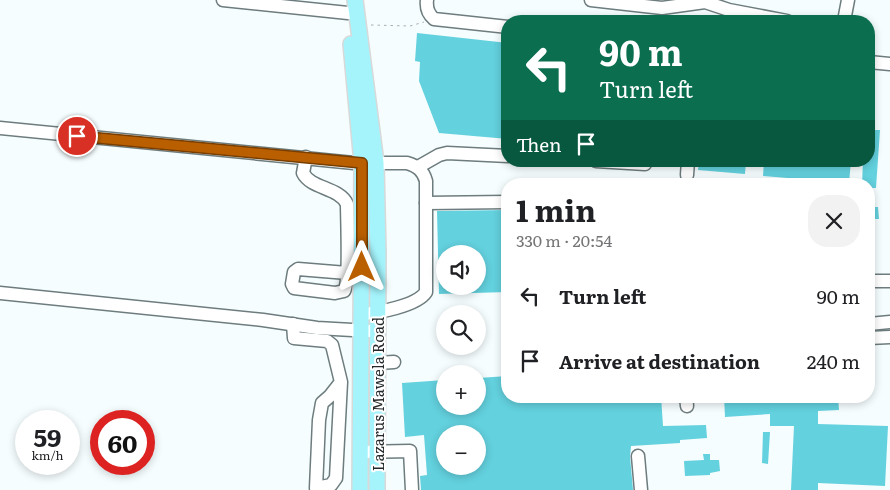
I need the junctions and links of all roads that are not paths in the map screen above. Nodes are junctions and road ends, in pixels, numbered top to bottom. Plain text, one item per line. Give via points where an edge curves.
1 (230, 0) edge
2 (427, 0) edge
3 (591, 0) edge
4 (848, 0) edge
5 (708, 1) edge
6 (353, 10) edge
7 (756, 15) edge
8 (845, 15) edge
9 (501, 26) edge
10 (875, 63) edge
11 (890, 64) edge
12 (0, 128) edge
13 (501, 156) edge
14 (306, 157) junction
15 (369, 163) junction
16 (418, 167) junction
17 (688, 167) edge
18 (687, 175) dead end
19 (501, 202) edge
20 (426, 203) junction
21 (347, 274) dead end
22 (875, 281) edge
23 (890, 281) edge
24 (0, 293) edge
25 (378, 313) junction
26 (362, 314) junction
27 (890, 322) edge
28 (875, 323) edge
29 (293, 324) junction
30 (378, 331) junction
31 (362, 332) junction
32 (890, 337) edge
33 (875, 338) edge
34 (394, 362) dead end
35 (378, 363) junction
36 (340, 382) junction
37 (360, 452) junction
38 (377, 452) junction
39 (638, 456) dead end
40 (360, 490) edge
41 (377, 490) edge
42 (412, 490) edge
43 (641, 490) edge

1 - 6 street
2 - 9 street via 427,8 434,19
3 - 5 street via 662,8
4 - 8 street
5 - 7 street via 724,9
6 - 15 main road, Lazarus Mawela Road
10 - 11 street
12 - 14 street
13 - 16 street via 447,153
14 - 15 street
14 - 21 street via 304,173 307,179 342,196 347,204
15 - 16 street via 407,163
15 - 25 main road, Lazarus Mawela Road
15 - 26 main road, Lazarus Mawela Road
16 - 20 street via 426,181
17 - 18 street
19 - 20 street
20 - 25 street via 425,294
22 - 23 street
24 - 29 street
25 - 26 street
25 - 30 main road, Lazarus Mawela Road
26 - 31 main road, Lazarus Mawela Road
27 - 28 street
29 - 31 street
29 - 36 street via 294,338 327,341 332,345
30 - 31 street
30 - 35 main road, Lazarus Mawela Road
31 - 37 main road, Lazarus Mawela Road
32 - 33 street
34 - 35 street
35 - 38 main road, Lazarus Mawela Road
36 - 36 street via 336,478 331,485 316,488 322,403
37 - 38 street
37 - 40 main road, Lazarus Mawela Road
38 - 41 main road, Lazarus Mawela Road
38 - 42 street via 410,450
39 - 43 street

